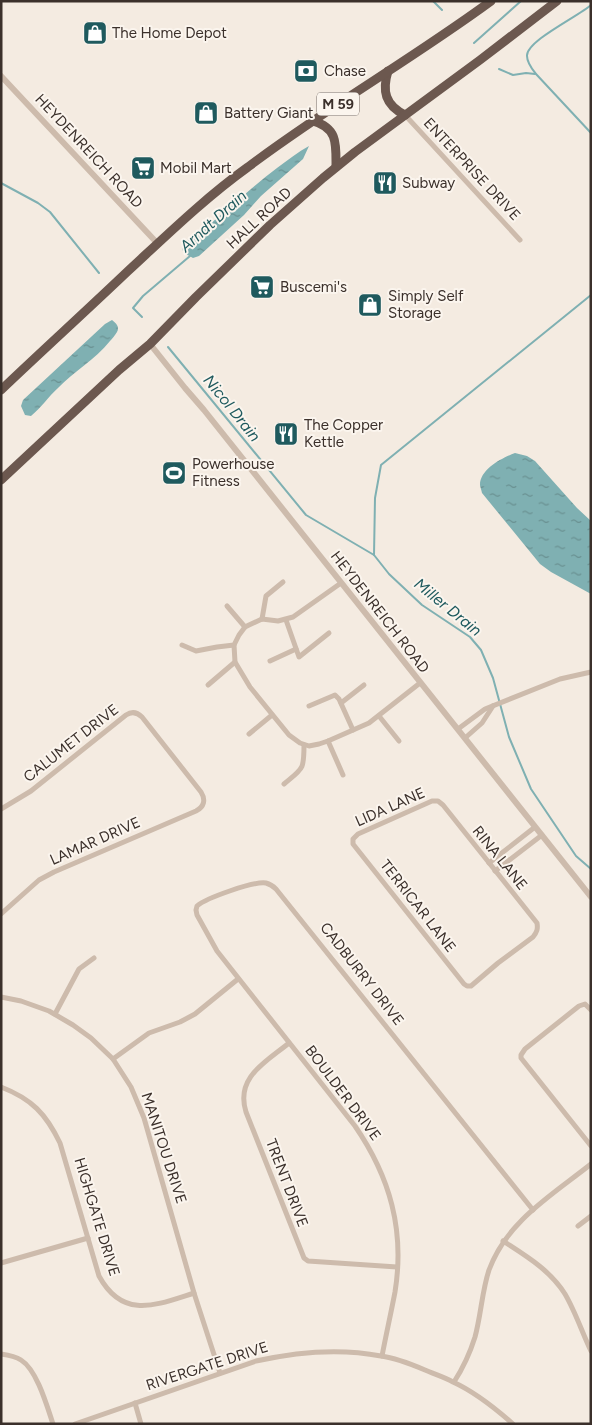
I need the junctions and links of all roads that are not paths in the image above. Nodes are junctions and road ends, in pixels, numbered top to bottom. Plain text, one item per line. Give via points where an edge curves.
1 (492, 1) edge
2 (557, 1) edge
3 (388, 71) junction
4 (1, 76) edge
5 (405, 115) junction
6 (313, 121) junction
7 (336, 167) junction
8 (520, 240) dead end
9 (158, 244) junction
10 (150, 344) junction
11 (1, 390) edge
12 (1, 480) edge
13 (284, 582) dead end
14 (341, 583) junction
15 (227, 606) dead end
16 (262, 619) junction
17 (286, 620) junction
18 (245, 628) junction
19 (329, 633) dead end
20 (182, 645) dead end
21 (234, 646) junction
22 (296, 649) junction
23 (270, 661) dead end
24 (235, 662) junction
25 (591, 672) edge
26 (420, 683) junction
27 (208, 685) dead end
28 (364, 685) dead end
29 (341, 703) junction
30 (309, 706) dead end
31 (493, 706) junction
32 (272, 715) junction
33 (379, 716) junction
34 (353, 730) junction
35 (458, 730) junction
36 (249, 734) dead end
37 (464, 738) junction
38 (328, 741) junction
39 (399, 741) dead end
40 (304, 745) junction
41 (343, 775) dead end
42 (284, 784) dead end
43 (204, 803) joint
44 (440, 803) joint
45 (1, 809) edge
46 (535, 827) junction
47 (542, 835) junction
48 (353, 841) joint
49 (489, 863) junction
50 (495, 871) junction
51 (591, 897) edge
52 (1, 914) edge
53 (538, 931) joint
54 (94, 958) dead end
55 (238, 979) junction
56 (1, 997) edge
57 (591, 1010) edge
58 (55, 1014) junction
59 (289, 1043) junction
60 (113, 1060) junction
61 (1, 1087) edge
62 (591, 1146) edge
63 (591, 1164) edge
64 (532, 1210) junction
65 (591, 1216) edge
66 (578, 1226) dead end
67 (88, 1238) junction
68 (504, 1241) junction
69 (1, 1263) edge
70 (397, 1267) junction
71 (194, 1293) junction
72 (591, 1350) edge
73 (1, 1354) edge
74 (382, 1356) junction
75 (220, 1373) junction
76 (454, 1382) junction
77 (135, 1403) junction
78 (53, 1424) edge
79 (75, 1424) edge
80 (142, 1424) edge
81 (513, 1424) edge

1 - 3 highway, M 59
2 - 5 highway, HALL ROAD
3 - 5 highway via 384,88 387,99
3 - 6 highway, M 59
4 - 9 street, HEYDENREICH ROAD
5 - 7 highway, HALL ROAD
5 - 8 street, ENTERPRISE DRIVE
6 - 7 highway via 326,127 333,135
6 - 9 highway, M 59 via 233,178
7 - 10 highway, HALL ROAD via 263,232
9 - 11 highway, M 59
10 - 12 highway, HALL ROAD
10 - 14 street, HEYDENREICH ROAD
13 - 16 street via 266,596
14 - 17 street via 300,614
14 - 26 street, HEYDENREICH ROAD
15 - 18 street
16 - 17 street
16 - 18 street
17 - 22 street
18 - 21 street
19 - 22 street via 299,657
20 - 21 street via 196,651
21 - 24 street
22 - 23 street
24 - 27 street
24 - 32 street via 250,688
25 - 31 street via 560,679
26 - 33 street
26 - 35 street, HEYDENREICH ROAD
28 - 29 street
29 - 30 street via 335,695
29 - 34 street
31 - 35 street via 481,711
31 - 37 street via 482,723
32 - 36 street
32 - 40 street via 289,735
33 - 34 street
33 - 39 street
34 - 38 street
35 - 37 street, HEYDENREICH ROAD
37 - 46 street, HEYDENREICH ROAD
38 - 40 street via 314,746
38 - 41 street
40 - 42 street via 303,766
43 - 45 street, CALUMET DRIVE via 201,792 142,717 133,712 31,791
43 - 52 street, LAMAR DRIVE via 196,811 39,880
44 - 48 street, LIDA LANE via 432,801 358,834
44 - 49 street, RINA LANE
46 - 47 street, HEYDENREICH ROAD
46 - 49 street
47 - 50 street
47 - 51 street, HEYDENREICH ROAD
48 - 53 street, TERRICAR LANE via 467,986 475,983
49 - 50 street, RINA LANE
50 - 53 street, RINA LANE via 536,923
54 - 58 street via 78,969
55 - 59 street, BOULDER DRIVE
55 - 60 street via 195,1014 149,1033
55 - 64 street, CADBURRY DRIVE via 217,952 197,915 197,906 251,884 266,883 287,900
56 - 58 street, MANITOU DRIVE
57 - 62 street via 584,1004 578,1007 521,1055
58 - 60 street, MANITOU DRIVE via 82,1031
59 - 70 street, BOULDER DRIVE via 355,1126 378,1162 392,1204 398,1244
59 - 70 street, TRENT DRIVE via 250,1076 244,1100 304,1258 308,1261
60 - 71 street, MANITOU DRIVE via 131,1087 144,1118
61 - 67 street, HIGHGATE DRIVE via 27,1099 51,1124 60,1143
63 - 64 street
64 - 68 street
65 - 66 street
67 - 69 street
67 - 71 street, HIGHGATE DRIVE via 99,1276 120,1300 135,1306 154,1306
68 - 72 street via 557,1283 566,1295
68 - 76 street via 489,1271 472,1345
70 - 74 street, BOULDER DRIVE
71 - 75 street, MANITOU DRIVE
73 - 78 street via 25,1363 39,1386
74 - 75 street, RIVERGATE DRIVE via 344,1352 304,1353 256,1361
74 - 76 street, RIVERGATE DRIVE
75 - 77 street, RIVERGATE DRIVE
76 - 81 street, RIVERGATE DRIVE
77 - 79 street, RIVERGATE DRIVE
77 - 80 street

